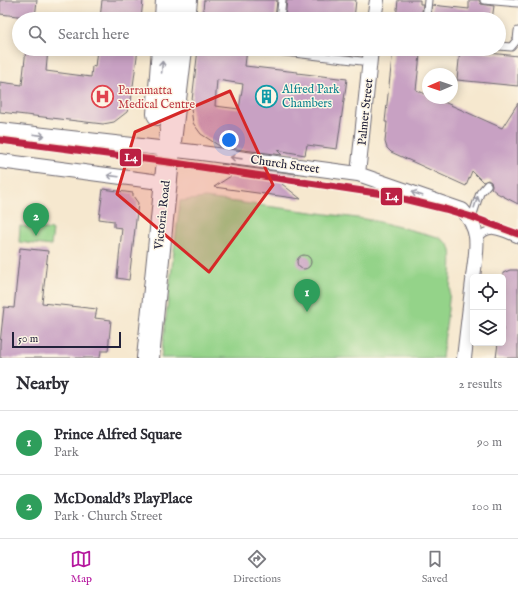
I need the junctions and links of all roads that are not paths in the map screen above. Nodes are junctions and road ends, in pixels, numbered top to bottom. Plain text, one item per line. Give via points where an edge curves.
1 (167, 0) edge
2 (186, 0) edge
3 (282, 0) edge
4 (376, 0) edge
5 (428, 0) edge
6 (484, 0) edge
7 (518, 3) edge
8 (166, 12) edge
9 (185, 12) edge
10 (281, 12) edge
11 (375, 12) edge
12 (427, 12) edge
13 (518, 31) edge
14 (506, 47) edge
15 (164, 56) edge
16 (179, 56) edge
17 (371, 56) edge
18 (0, 130) edge
19 (162, 149) junction
20 (0, 161) edge
21 (358, 174) junction
22 (152, 181) junction
23 (487, 185) dead end
24 (470, 222) junction
25 (478, 239) junction
26 (518, 239) edge
27 (473, 274) edge
28 (470, 306) edge
29 (135, 358) edge
30 (148, 358) edge
31 (464, 358) edge

1 - 8 main road
2 - 9 main road
3 - 10 lane
4 - 11 street
5 - 12 lane
6 - 7 lane
13 - 14 lane via 517,40 511,47
19 -> 15 main road, Victoria Road
16 - 19 main road, Victoria Road
17 - 21 street, Palmer Street
18 -> 19 street, Church Street
21 -> 19 street, Church Street
19 - 22 main road, Victoria Road
19 - 30 main road, Victoria Road
22 -> 20 street
24 -> 21 street, Church Street via 462,210
22 - 29 main road, Victoria Road
24 -> 23 lane via 477,199
24 - 25 street, Church Street
25 - 26 lane via 491,229
25 - 27 street
28 - 31 street

